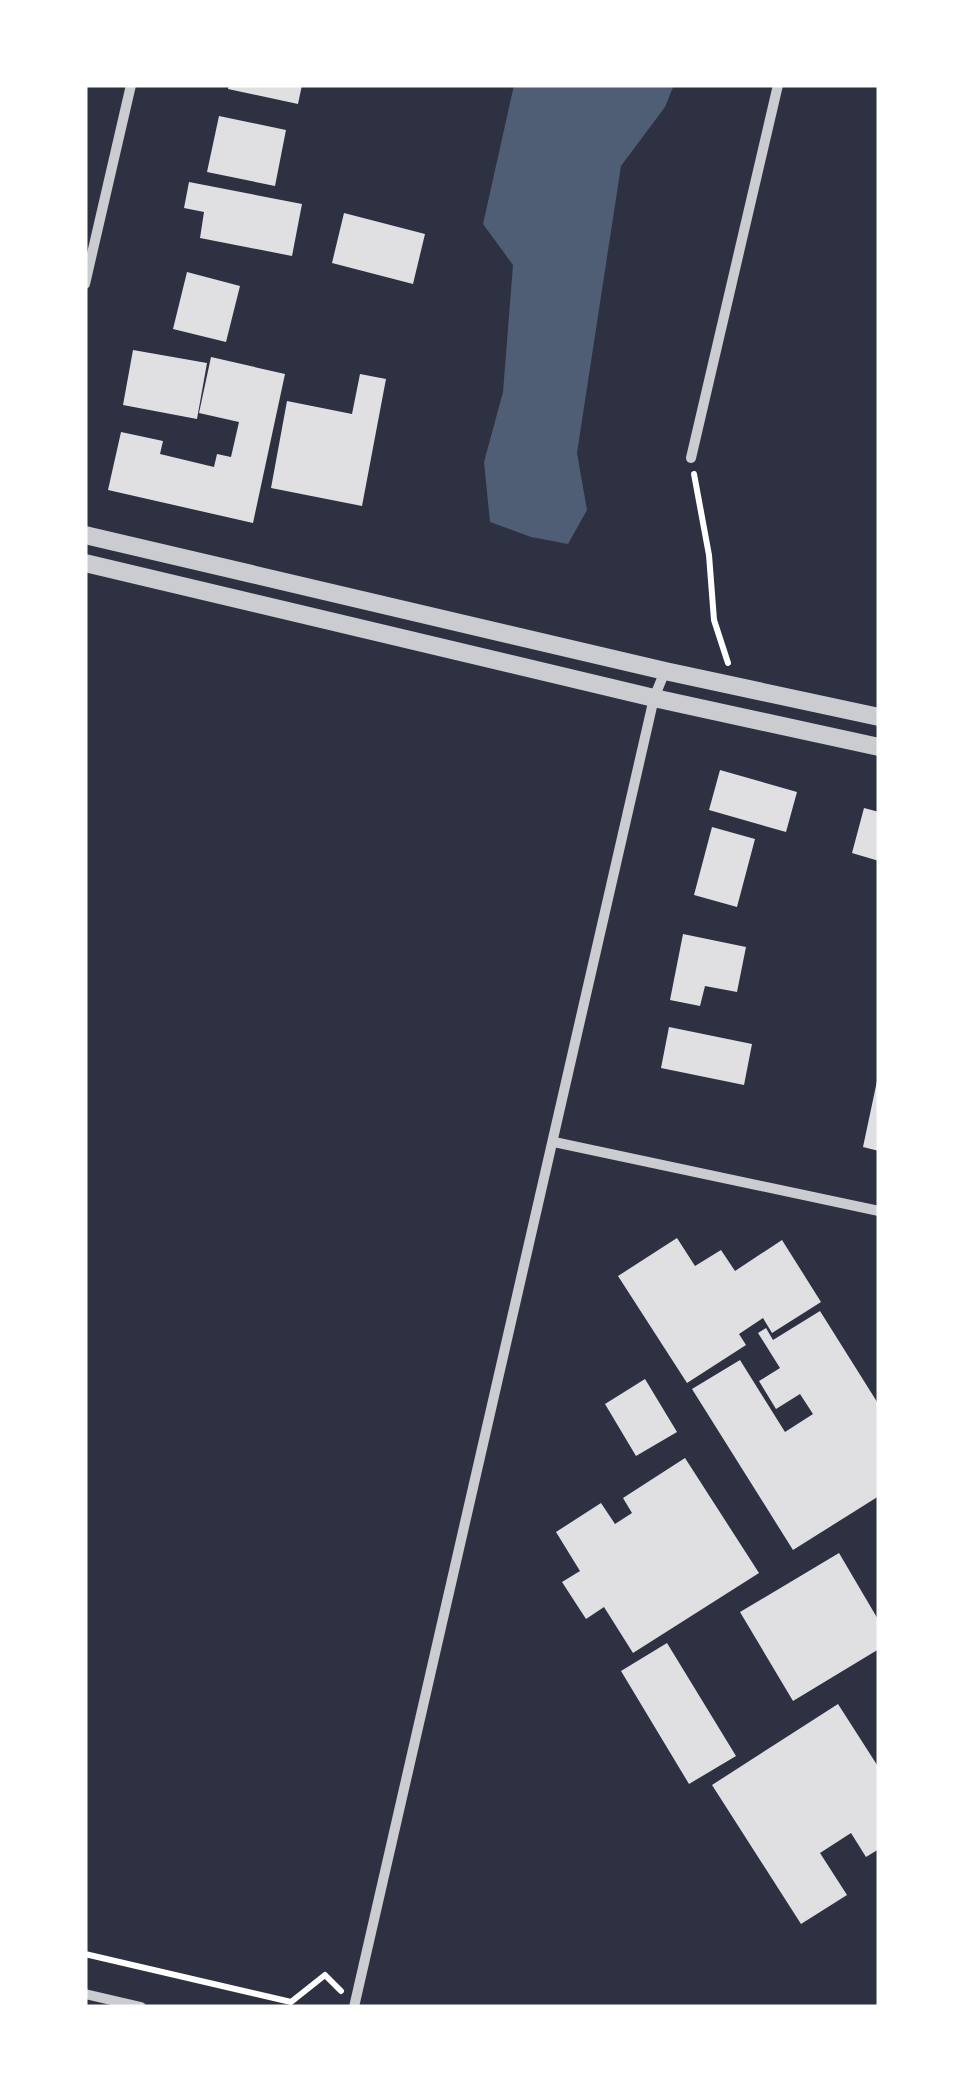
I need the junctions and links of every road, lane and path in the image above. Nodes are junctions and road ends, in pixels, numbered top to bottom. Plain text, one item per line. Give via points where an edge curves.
1 (131, 85) edge
2 (778, 85) edge
3 (85, 284) edge
4 (691, 458) joint
5 (85, 535) edge
6 (85, 562) edge
7 (728, 663) dead end
8 (665, 671) junction
9 (654, 698) junction
10 (879, 717) edge
11 (879, 747) edge
12 (554, 1142) junction
13 (879, 1211) edge
14 (85, 1954) edge
15 (85, 1994) edge
16 (141, 2007) edge
17 (354, 2007) edge

1 - 3 street
2 - 4 street
4 - 7 path via 714,620
5 - 8 street
6 - 9 street
8 - 9 street
8 - 10 street
9 - 11 street
9 - 12 street
12 - 13 street
12 - 17 street
14 - 17 path via 291,2002 325,1975
15 - 16 street

